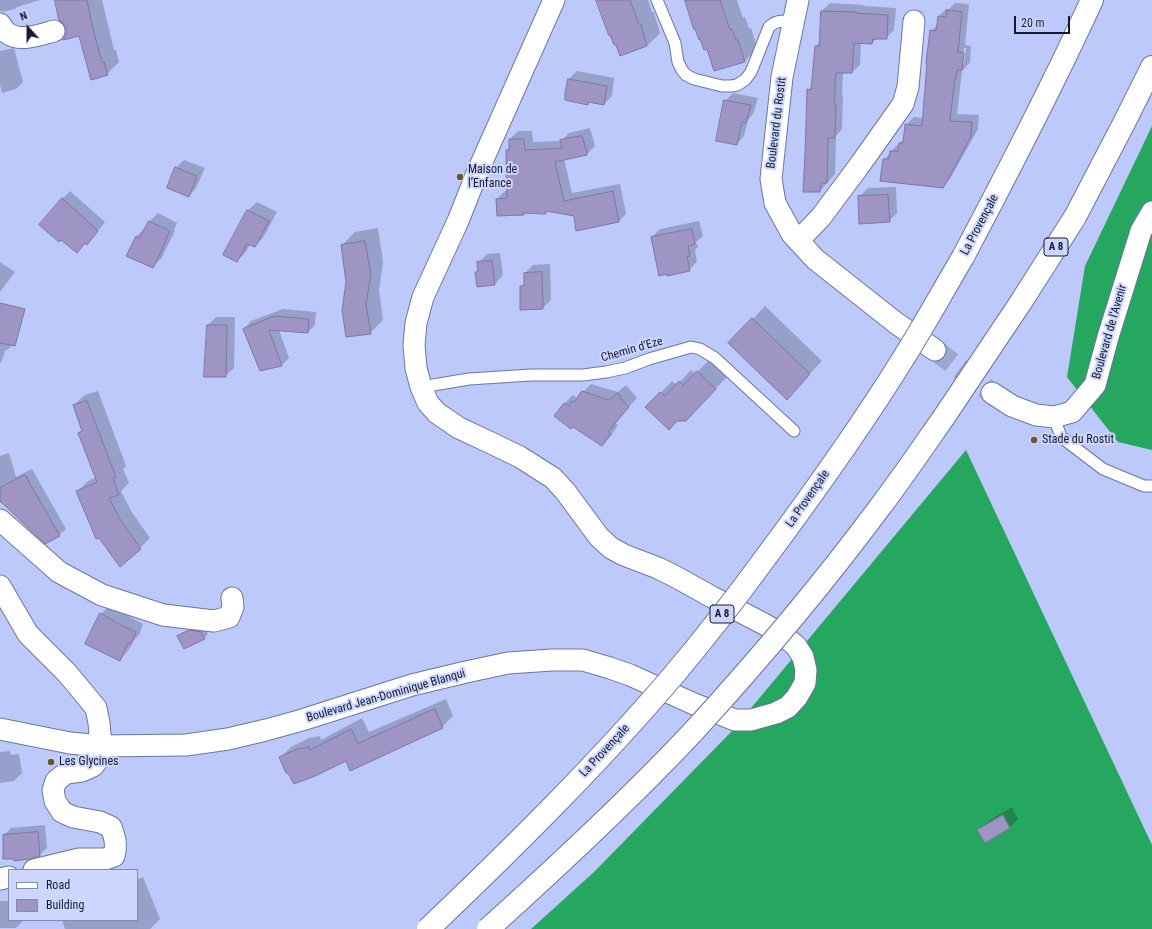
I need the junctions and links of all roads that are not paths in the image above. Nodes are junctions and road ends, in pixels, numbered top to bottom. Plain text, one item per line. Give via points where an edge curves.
1 (554, 0) edge
2 (657, 0) edge
3 (798, 0) edge
4 (1092, 0) edge
5 (793, 21) junction
6 (914, 21) dead end
7 (0, 24) edge
8 (54, 31) dead end
9 (1152, 67) edge
10 (1152, 212) edge
11 (798, 241) junction
12 (935, 350) tunnel mouth
13 (421, 387) junction
14 (992, 393) tunnel mouth
15 (1054, 417) junction
16 (794, 431) dead end
17 (1152, 486) edge
18 (0, 520) edge
19 (0, 586) edge
20 (232, 598) dead end
21 (0, 729) edge
22 (101, 746) junction
23 (38, 869) edge
24 (428, 929) edge
25 (488, 929) edge

1 - 13 street, Boulevard Jean-Dominique Blanqui via 423,297 416,323 414,345
2 - 5 lane via 675,43 682,70 694,79 722,86 737,85 745,80 773,23
3 - 5 street, Boulevard du Rostit
4 - 24 highway, La Provençale / A 8, bridge via 1049,91 963,257 906,354 854,435 797,515 673,676 551,809
5 - 11 street, Boulevard du Rostit via 782,76 770,179 775,203
6 - 11 street via 908,87 903,104 821,217
7 - 8 street via 6,32 16,37 28,38
9 - 25 highway, A 8, bridge via 1075,217 944,417 880,507 814,592 692,732 624,804
10 - 15 street, Boulevard de l'Avenir via 1141,231 1095,385 1072,412
11 - 12 street via 815,259 896,323
13 - 16 lane, Chemin d'Eze via 469,379 606,372 691,347 715,358
13 - 22 street, Boulevard Jean-Dominique Blanqui via 428,403 437,413 459,428 520,457 553,478 599,537 611,548 676,576 783,635 796,646 803,657 806,670 805,683 797,697 776,713 751,720 735,720 610,668 583,660 544,660 508,663 412,685 302,720 228,739 186,745
14 - 15 street, Boulevard de l'Avenir via 1012,406 1036,415
15 - 17 lane via 1061,438 1103,469 1144,486
18 - 20 street via 59,572 102,596 163,615 214,621 230,616
19 - 22 street via 28,634 67,673 96,708
21 - 22 street, Boulevard Jean-Dominique Blanqui via 70,743
22 - 23 street via 100,757 93,766 66,774 56,781 53,790 55,801 62,812 111,827 116,846 114,856 105,859 79,859

